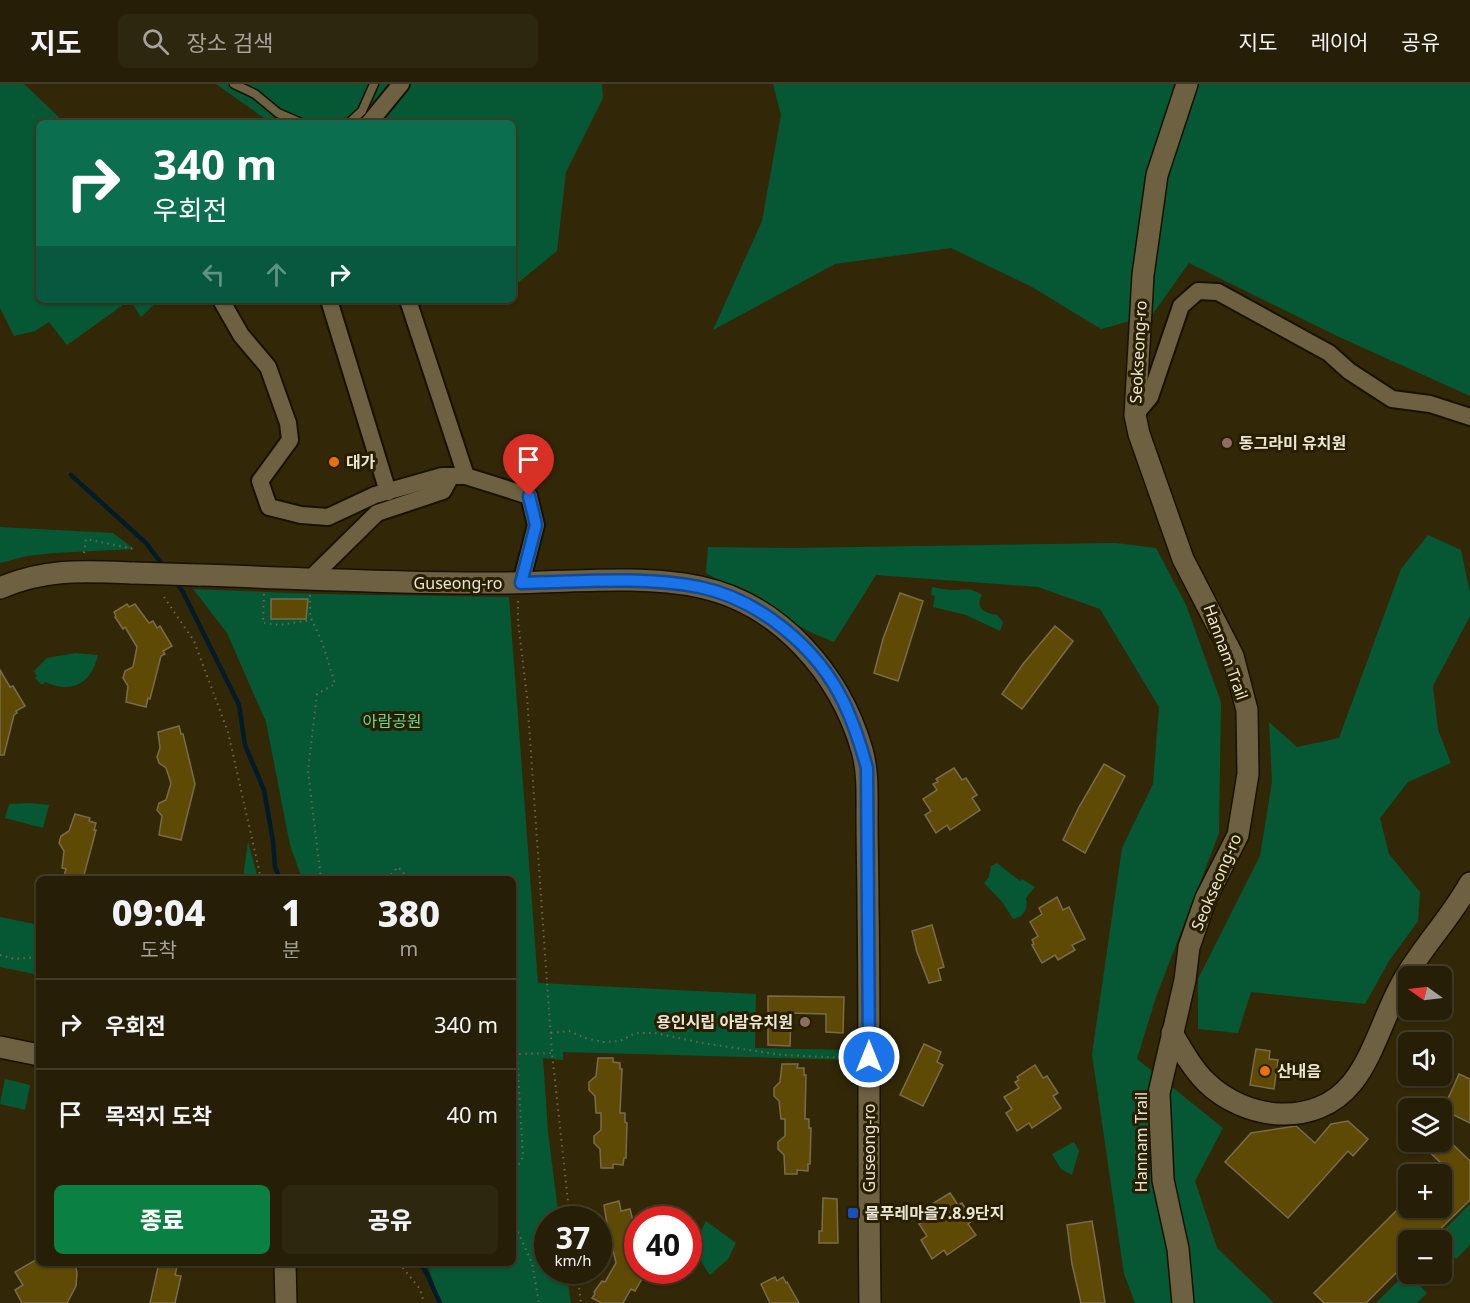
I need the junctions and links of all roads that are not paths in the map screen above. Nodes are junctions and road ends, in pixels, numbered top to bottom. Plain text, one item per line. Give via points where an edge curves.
1 (234, 84) edge
2 (374, 84) edge
3 (401, 84) edge
4 (1187, 84) edge
5 (294, 120) edge
6 (352, 120) edge
7 (371, 120) edge
8 (223, 303) edge
9 (330, 303) edge
10 (409, 303) edge
11 (1135, 414) junction
12 (1470, 417) edge
13 (458, 476) junction
14 (388, 492) junction
15 (310, 579) junction
16 (521, 583) junction
17 (0, 588) edge
18 (1470, 883) edge
19 (1172, 1033) junction
20 (0, 1047) edge
21 (36, 1054) edge
22 (285, 1266) edge
23 (286, 1303) edge
24 (870, 1303) edge
25 (1183, 1303) edge

1 - 5 lane
2 - 6 lane via 362,111
3 - 7 street
4 - 11 street, Seokseong-ro via 1157,175 1143,275
8 - 14 street via 241,335 268,367 288,423 290,440 260,482 269,507 328,517
9 - 14 street
10 - 13 street
11 - 12 street via 1150,397 1181,306 1197,291 1218,292 1329,353 1392,399 1430,404
11 - 19 street, Seokseong-ro via 1183,559 1233,656 1247,710 1248,774 1238,835 1206,898 1189,947
13 - 14 street via 442,476
13 - 15 street via 443,490 377,513
13 - 16 street via 529,496 536,525
15 - 16 street, Guseong-ro
15 - 17 street, Guseong-ro, bridge via 82,571 51,572
16 - 24 street, Guseong-ro via 640,582 701,587 720,593 767,616 785,630 818,663 843,702 867,768
18 - 19 street via 1404,978 1352,1083 1323,1107 1275,1114 1239,1106 1206,1082
19 - 25 street, Seokseong-ro via 1159,1093 1163,1180 1178,1250
20 - 21 street
22 - 23 street

